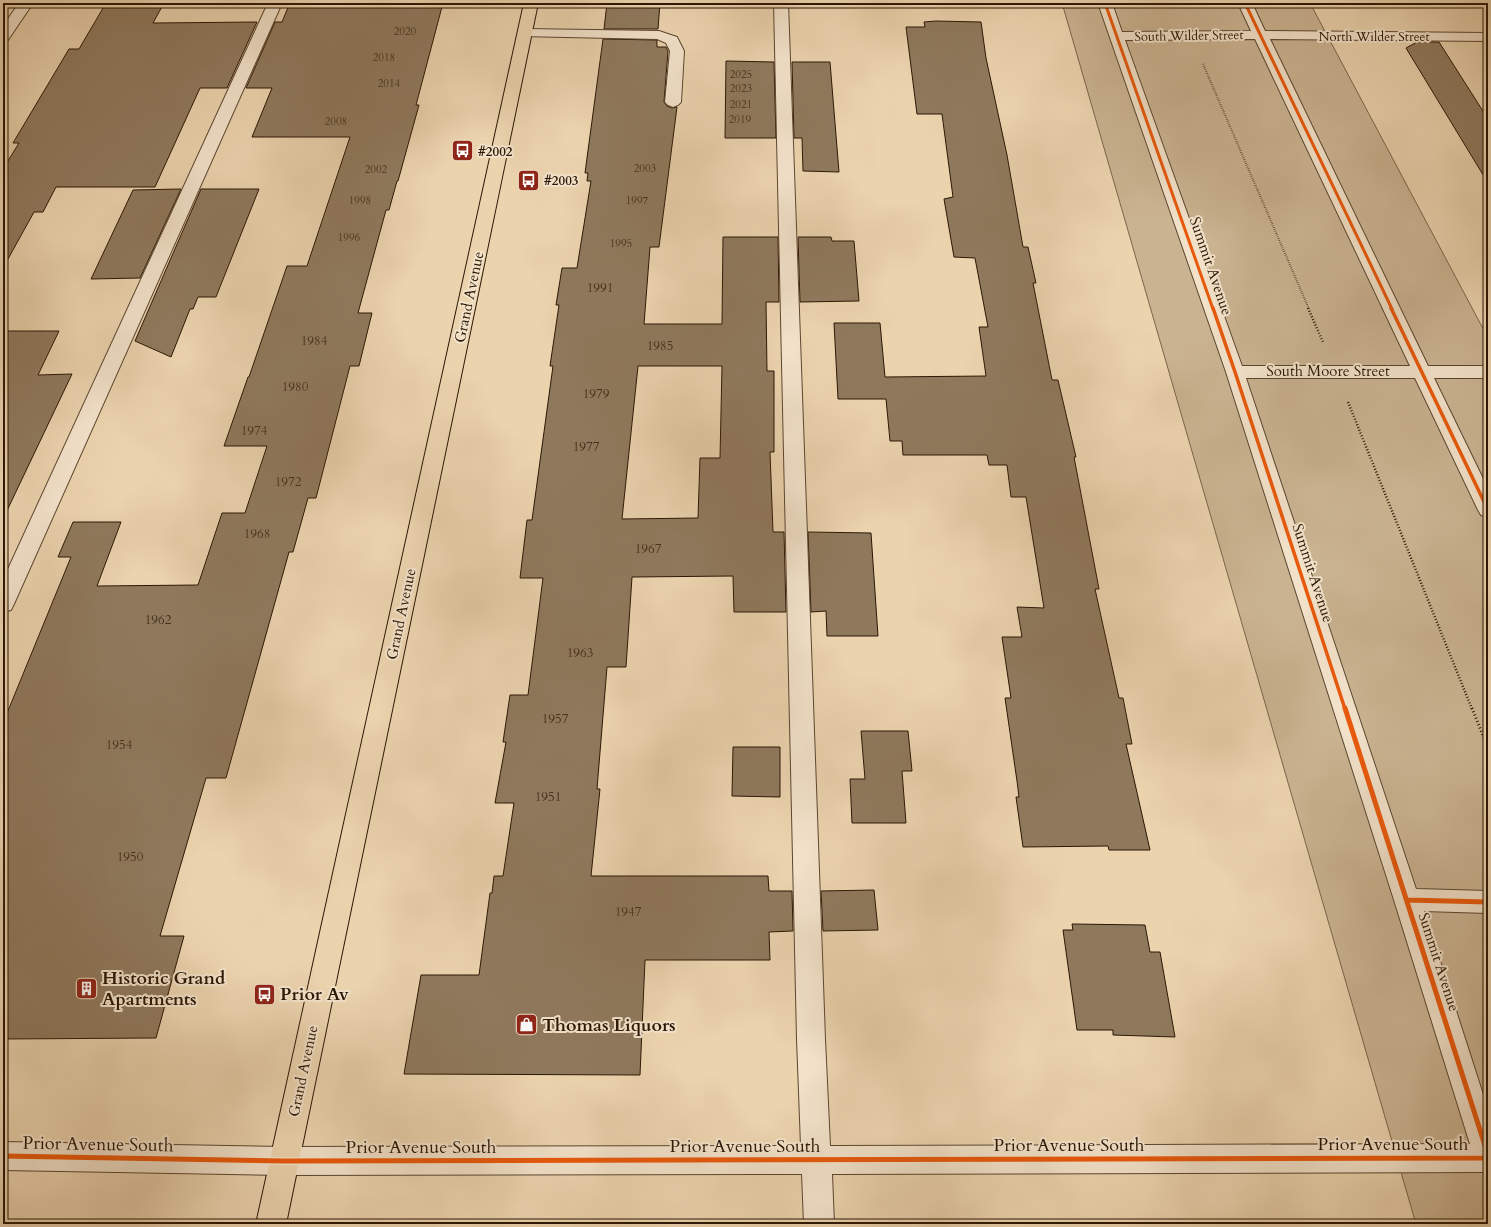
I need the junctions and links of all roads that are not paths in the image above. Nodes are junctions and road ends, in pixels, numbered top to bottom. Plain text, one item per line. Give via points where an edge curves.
1 (26, 3) edge
2 (275, 3) edge
3 (531, 3) edge
4 (781, 3) edge
5 (1106, 3) edge
6 (1246, 3) edge
7 (525, 33) junction
8 (1260, 35) junction
9 (1117, 36) junction
10 (1488, 37) edge
11 (3, 38) edge
12 (673, 102) dead end
13 (1421, 371) junction
14 (1235, 372) junction
15 (1488, 372) edge
16 (1488, 510) edge
17 (3, 604) edge
18 (1407, 900) junction
19 (1488, 902) edge
20 (3, 1156) edge
21 (1488, 1156) edge
22 (817, 1160) junction
23 (284, 1161) junction
24 (271, 1224) edge
25 (819, 1224) edge

1 - 11 street
2 - 17 street
3 - 7 main road, Grand Avenue
4 - 22 street via 811,1039
5 - 9 street, Summit Avenue
6 - 8 street
7 - 12 street via 659,35 672,40 677,51
7 - 23 main road, Grand Avenue
8 - 9 street, South Wilder Street
8 - 10 street, North Wilder Street
8 - 13 street
9 - 14 street, Summit Avenue
13 - 14 street, South Moore Street
13 - 15 street, South Moore Street
13 - 16 street
14 - 18 street, Summit Avenue
18 - 19 street
18 - 21 street, Summit Avenue
20 - 23 street, Prior Avenue South
21 - 22 street, Prior Avenue South
22 - 23 street, Prior Avenue South
22 - 25 street
23 - 24 main road, Grand Avenue

